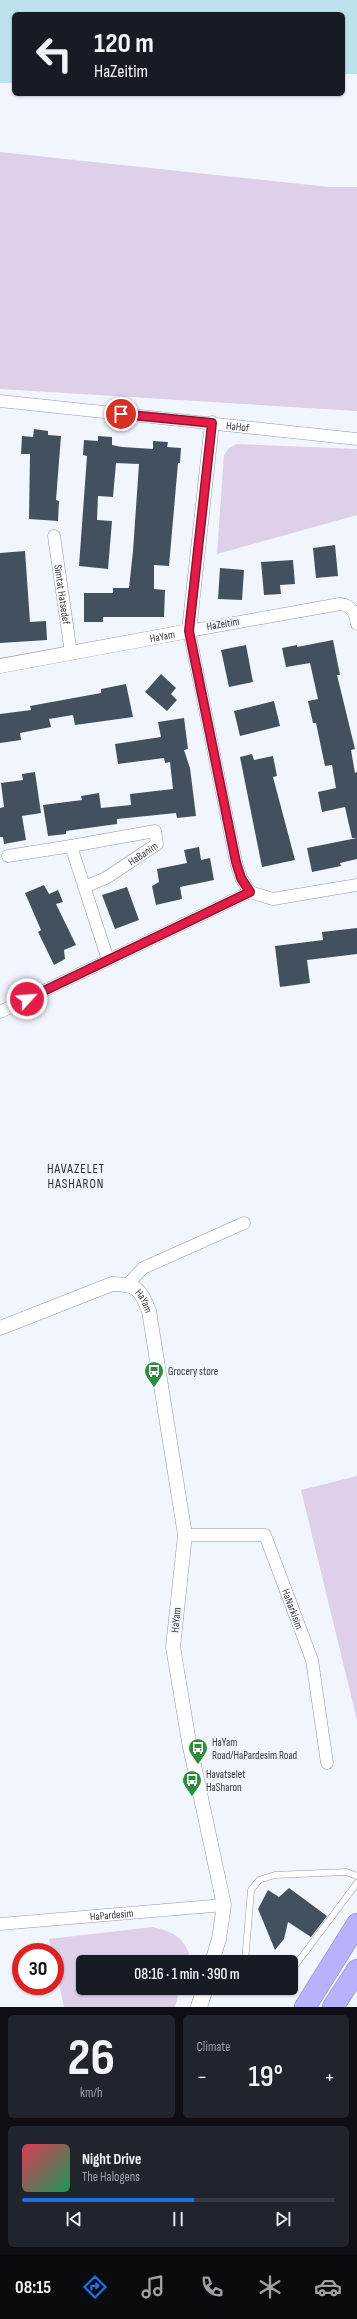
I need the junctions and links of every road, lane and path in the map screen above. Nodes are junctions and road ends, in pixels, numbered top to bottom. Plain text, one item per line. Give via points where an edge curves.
1 (0, 400) edge
2 (212, 423) junction
3 (357, 438) edge
4 (54, 536) dead end
5 (357, 624) edge
6 (189, 631) junction
7 (71, 653) junction
8 (0, 666) edge
9 (71, 846) junction
10 (8, 856) dead end
11 (357, 885) edge
12 (84, 887) junction
13 (250, 892) junction
14 (108, 960) junction
15 (0, 1012) edge
16 (244, 1223) dead end
17 (128, 1284) junction
18 (0, 1328) edge
19 (185, 1535) junction
20 (327, 1763) dead end
21 (357, 1876) edge
22 (357, 1883) edge
23 (224, 1905) junction
24 (0, 1924) edge
25 (357, 1924) edge
26 (214, 1955) edge
27 (246, 1955) edge
28 (298, 1962) edge
29 (357, 1970) edge
30 (203, 1995) edge
31 (200, 2007) edge
32 (305, 2007) edge
33 (333, 2007) edge

1 - 2 street, HaHof
2 - 3 street, HaHof
2 - 6 street, HaYam
4 - 7 street, Simtat Hatsedef
5 - 6 street, HaZeitim via 354,612 347,605 340,604
6 - 7 street, HaYam
6 - 13 street via 236,862 241,878
7 - 8 street, HaYam
9 - 10 street, HaBanim
9 - 12 street
9 - 12 street, HaBanim via 155,831 157,844 106,878
11 - 13 street via 273,899
12 - 14 street
13 - 14 street
14 - 15 street
16 - 17 street, HaYam via 143,1268
17 - 18 street, HaYam via 112,1284 99,1288
17 - 19 street, HaYam via 138,1289 149,1311
19 - 20 street, HaNarkisim via 265,1535 312,1660
19 - 23 street, HaYam via 173,1647 189,1742
21 - 27 lane via 346,1872 275,1876 259,1880 251,1890
22 - 28 lane
23 - 24 street, HaPardesim
23 - 26 street, HaYam
25 - 32 highway
29 - 33 highway
30 - 31 main road

